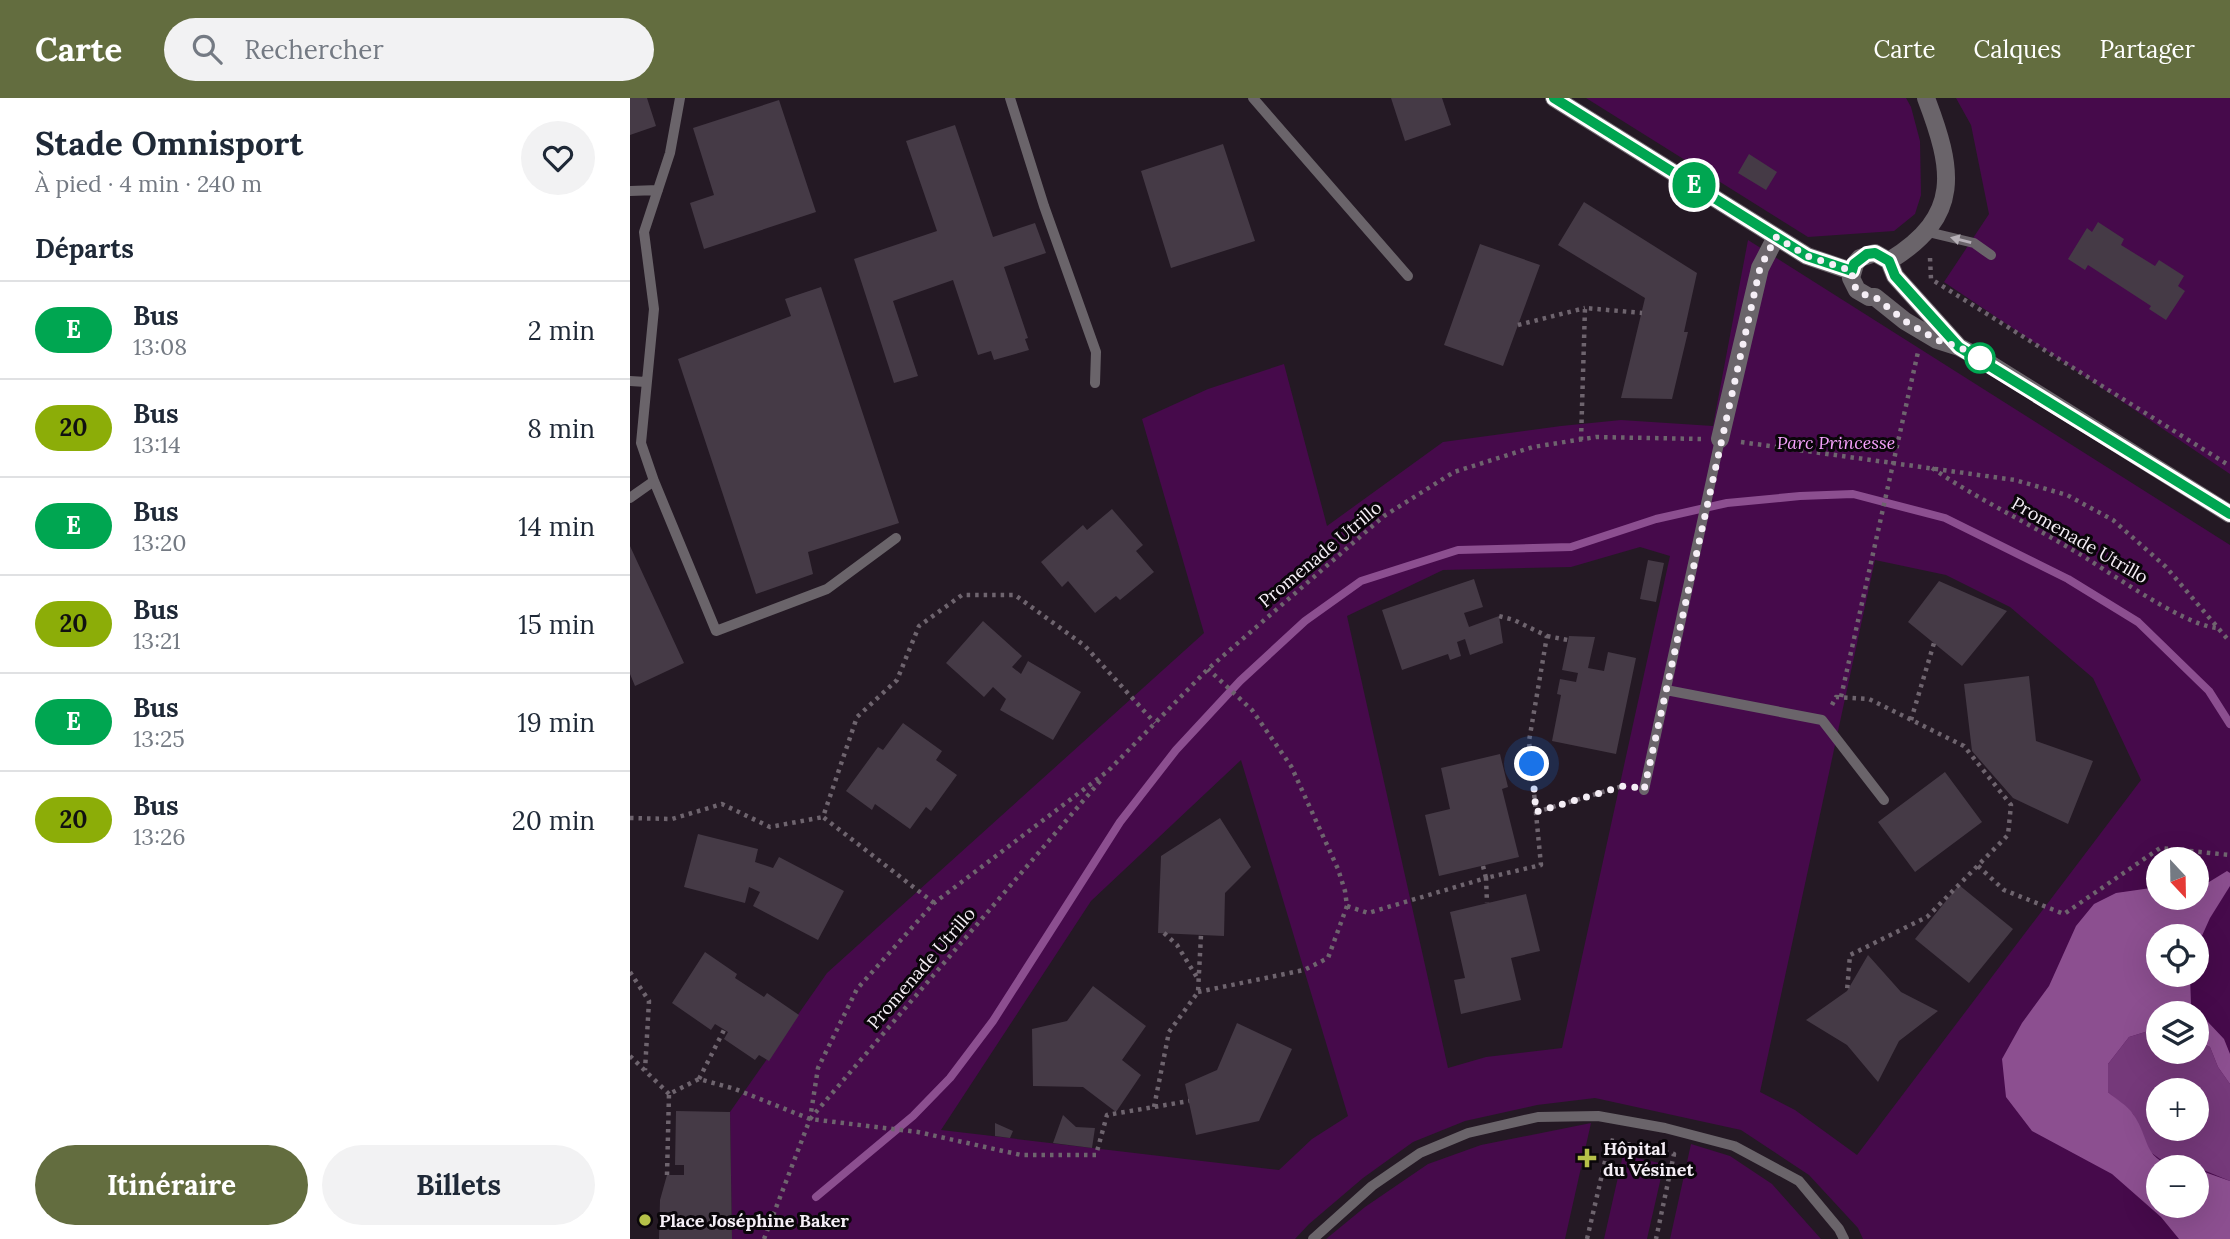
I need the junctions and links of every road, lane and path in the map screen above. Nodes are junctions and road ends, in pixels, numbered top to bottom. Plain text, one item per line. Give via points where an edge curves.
1 (680, 98) edge
2 (1010, 98) edge
3 (1253, 98) edge
4 (1554, 98) edge
5 (1926, 98) edge
6 (658, 190) junction
7 (630, 191) edge
8 (1928, 232) junction
9 (1776, 237) junction
10 (1991, 255) dead end
11 (1892, 268) junction
12 (1852, 271) junction
13 (1408, 276) dead end
14 (1875, 297) junction
15 (1585, 308) junction
16 (1642, 313) dead end
17 (1518, 325) dead end
18 (1920, 341) dead end
19 (1959, 347) junction
20 (630, 381) edge
21 (646, 382) junction
22 (1095, 383) dead end
23 (1720, 439) junction
24 (1581, 440) junction
25 (1894, 463) junction
26 (2230, 466) edge
27 (1931, 467) junction
28 (654, 481) junction
29 (630, 498) edge
30 (2230, 514) edge
31 (896, 538) dead end
32 (1499, 616) dead end
33 (2218, 628) junction
34 (1547, 636) junction
35 (1568, 640) dead end
36 (2230, 642) edge
37 (1934, 643) dead end
38 (1208, 669) junction
39 (1666, 690) junction
40 (1841, 697) junction
41 (1822, 720) junction
42 (1911, 720) junction
43 (1156, 724) junction
44 (1108, 771) junction
45 (1644, 790) joint
46 (1884, 800) dead end
47 (1536, 812) junction
48 (823, 817) junction
49 (630, 818) edge
50 (2230, 855) edge
51 (1483, 866) dead end
52 (1978, 866) junction
53 (1486, 878) junction
54 (1487, 903) dead end
55 (934, 904) junction
56 (1347, 906) junction
57 (1164, 933) dead end
58 (1201, 935) dead end
59 (630, 972) edge
60 (1198, 980) junction
61 (1847, 991) dead end
62 (1198, 992) junction
63 (724, 1030) dead end
64 (630, 1056) edge
65 (645, 1070) junction
66 (699, 1079) junction
67 (669, 1094) junction
68 (1189, 1101) dead end
69 (1154, 1107) junction
70 (810, 1119) junction
71 (1651, 1125) junction
72 (1646, 1148) junction
73 (667, 1175) dead end
74 (764, 1239) edge
75 (1313, 1239) edge
76 (1587, 1239) edge
77 (1656, 1239) edge
78 (1844, 1239) edge

1 - 6 lane
2 - 22 lane via 1096,352
3 - 13 lane
4 - 9 street
5 - 8 street via 1943,148 1947,183
6 - 7 lane
6 - 21 lane via 644,232 654,309
10 -> 8 lane via 1973,243
8 - 11 street
8 - 26 path via 1931,279
9 - 12 street via 1807,256
9 - 23 street via 1760,268
11 - 12 street via 1875,253 1854,264
11 - 14 street via 1889,290
11 - 19 street
12 - 14 street via 1857,290
14 - 19 street via 1905,321
15 - 16 path
15 - 17 path
15 - 24 path
18 - 25 path
19 - 30 street
20 - 21 lane
21 - 28 lane via 641,443
23 - 24 path, Promenade Utrillo
23 - 25 path, Promenade Utrillo
23 - 39 lane
24 - 38 path, Promenade Utrillo via 1533,447 1442,479 1384,516
25 - 27 path, Promenade Utrillo
25 - 40 path
27 - 33 path, Promenade Utrillo via 2165,606 2204,626
27 - 33 path, Promenade Utrillo via 2015,480 2067,495 2113,520 2166,567
28 - 29 lane
28 - 31 lane via 716,631 827,589
32 - 34 path
33 - 36 path, Promenade Utrillo
34 - 35 path
34 - 47 path via 1529,741
37 - 42 path
38 - 43 path, Promenade Utrillo
38 - 56 path via 1252,710 1290,766 1338,869
39 - 41 lane
39 - 45 lane
40 - 41 path via 1836,697
40 - 42 path via 1869,699
41 - 46 lane
42 - 52 path via 1964,746 2011,805 2008,835
43 - 44 path, Promenade Utrillo
43 - 48 path via 1085,646 1015,595 962,595 919,626 897,680 857,716
44 - 55 path, Promenade Utrillo
44 - 70 path, Promenade Utrillo
45 - 47 path via 1627,785
47 - 53 path via 1541,865
48 - 49 path via 770,827 722,804 672,819
48 - 55 path
50 - 52 path via 2160,848 2064,914 2004,890
51 - 53 path
52 - 61 path via 1927,917 1850,955
53 - 54 path
53 - 56 path via 1368,913
55 - 70 path, Promenade Utrillo via 857,989 818,1068
56 - 62 path via 1328,958 1304,970
57 - 60 path
58 - 60 path
59 - 65 path via 649,1001
60 - 62 path
62 - 69 path via 1169,1032
63 - 66 path
64 - 65 path
65 - 67 path
66 - 67 path
66 - 70 path
67 - 73 path
68 - 69 path
69 - 70 path via 1107,1115 1096,1154 1021,1154 918,1132
70 - 74 path, Promenade Utrillo
71 - 72 path
71 - 75 lane via 1598,1116 1538,1117 1468,1133 1420,1153 1381,1179
71 - 78 lane via 1734,1146 1799,1181
72 - 76 path via 1609,1140
72 - 77 path via 1674,1154

